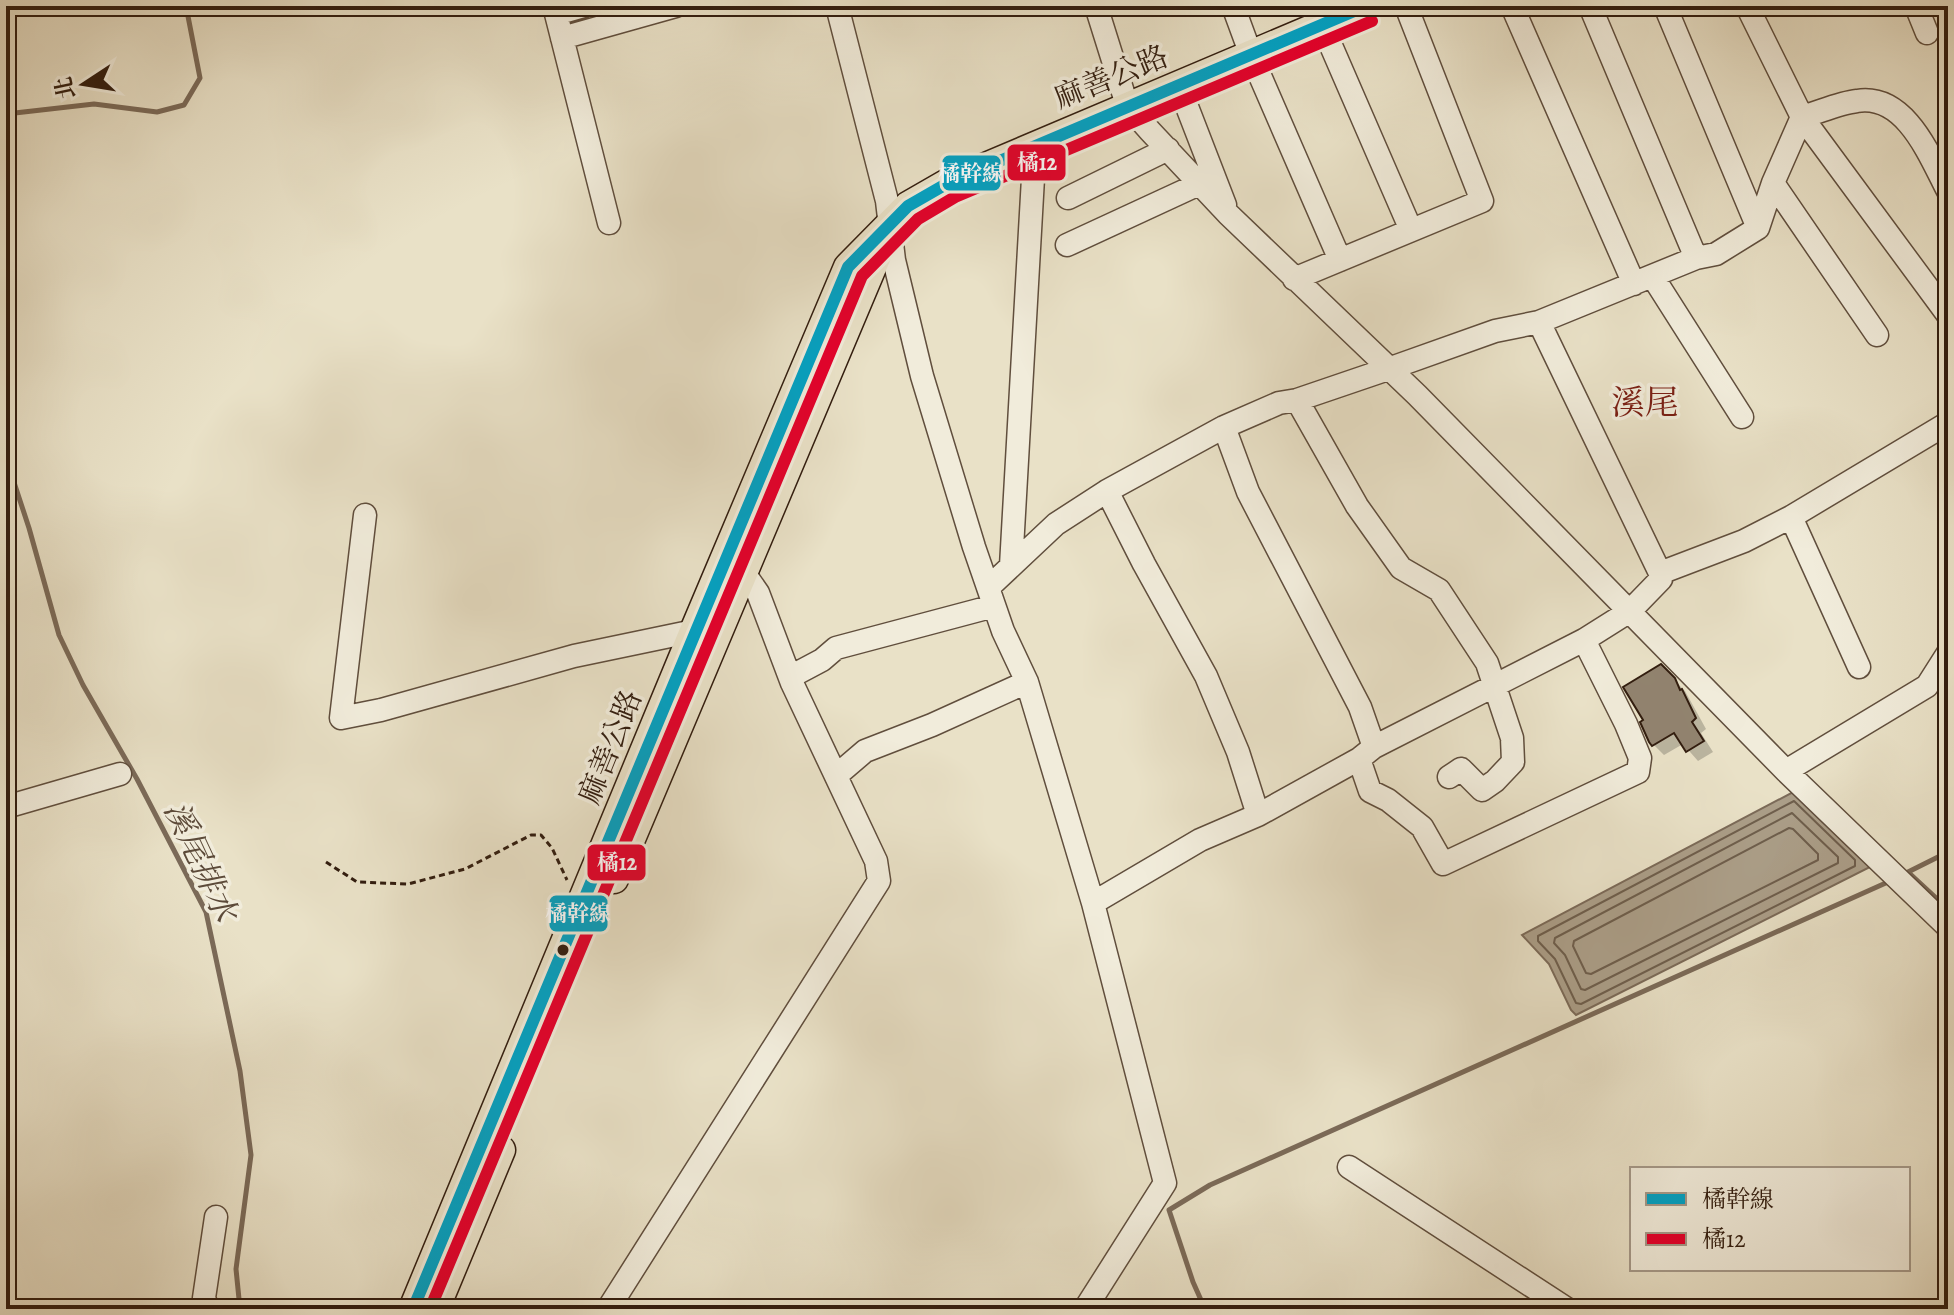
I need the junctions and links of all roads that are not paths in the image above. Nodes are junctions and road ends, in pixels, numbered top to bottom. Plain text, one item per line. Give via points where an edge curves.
1 (584, 6) edge
2 (676, 6) edge
3 (837, 6) edge
4 (1096, 6) edge
5 (1233, 6) edge
6 (1366, 6) edge
7 (1406, 6) edge
8 (1512, 6) edge
9 (1590, 6) edge
10 (1665, 6) edge
11 (1747, 6) edge
12 (1916, 6) edge
13 (555, 10) edge
14 (1322, 25) junction
15 (1927, 33) dead end
16 (562, 38) junction
17 (1251, 55) junction
18 (1179, 86) junction
19 (1127, 105) junction
20 (1802, 117) junction
21 (1168, 149) junction
22 (1022, 150) junction
23 (1773, 183) junction
24 (1199, 184) junction
25 (1948, 191) edge
26 (1068, 198) dead end
27 (1228, 214) junction
28 (609, 223) dead end
29 (890, 224) junction
30 (1758, 228) junction
31 (1411, 230) junction
32 (1067, 245) dead end
33 (1696, 258) junction
34 (1340, 260) junction
35 (1294, 279) junction
36 (1643, 281) junction
37 (1948, 315) edge
38 (1539, 322) junction
39 (1877, 335) dead end
40 (1391, 368) junction
41 (1297, 400) junction
42 (1742, 417) dead end
43 (1948, 423) edge
44 (1224, 427) junction
45 (1107, 491) junction
46 (365, 515) dead end
47 (1791, 517) junction
48 (733, 565) junction
49 (1011, 566) junction
50 (1660, 573) junction
51 (991, 596) junction
52 (1630, 611) junction
53 (694, 631) junction
54 (1584, 640) junction
55 (1948, 653) edge
56 (1859, 667) dead end
57 (790, 677) junction
58 (1027, 682) junction
59 (1495, 684) junction
60 (1367, 753) junction
61 (1786, 771) junction
62 (120, 774) dead end
63 (837, 775) junction
64 (1449, 777) dead end
65 (6, 807) edge
66 (1258, 815) junction
67 (1093, 903) junction
68 (1948, 927) edge
69 (1349, 1167) dead end
70 (216, 1217) dead end
71 (208, 1309) edge
72 (413, 1309) edge
73 (435, 1309) edge
74 (608, 1309) edge
75 (1085, 1309) edge
76 (1567, 1309) edge

1 - 13 street
2 - 16 street
3 - 29 street
4 - 19 street
5 - 17 street
6 - 14 main road, 麻善公路
7 - 31 street via 1482,201
8 - 36 street
9 - 33 street
10 - 30 street
11 - 20 street
12 - 15 street
13 - 16 street
14 - 17 main road, 麻善公路
14 - 31 street
16 - 28 street
17 - 18 main road, 麻善公路
17 - 34 street
18 - 19 main road, 麻善公路
18 - 27 street
19 - 21 street
19 - 22 main road, 麻善公路
20 - 23 street
20 - 25 street via 1859,100 1890,106 1917,132
20 - 37 street
21 - 24 street
21 - 26 street
22 - 29 main road, 麻善公路 via 932,191
22 - 49 street via 1033,178
23 - 30 street
23 - 39 street
24 - 27 street
24 - 32 street
27 - 35 street
29 - 48 main road, 麻善公路 via 848,267
29 - 51 street via 922,376
30 - 33 street via 1716,254
31 - 34 street
33 - 36 street
34 - 35 street
35 - 40 street
36 - 38 street
36 - 42 street
38 - 40 street via 1495,331
38 - 50 street
40 - 41 street
40 - 52 street
41 - 44 street
41 - 59 street via 1357,506 1401,568 1439,590
43 - 47 street
44 - 45 street
44 - 60 street via 1248,492 1360,707
45 - 49 street via 1056,524
45 - 66 street via 1206,676
46 - 53 street via 341,718 574,656
47 - 50 street
47 - 56 street
48 - 53 main road, 麻善公路
48 - 57 street via 758,593
48 - 73 main road, 麻善公路
49 - 51 street
50 - 52 street via 1661,579
51 - 57 street via 836,648
51 - 58 street
52 - 54 street
52 - 61 street
53 - 72 main road, 麻善公路
54 - 59 street
54 - 60 street via 1630,732 1640,758 1638,772 1443,864 1422,827 1370,791
55 - 61 street via 1927,686
57 - 63 street
58 - 63 street via 865,751
58 - 67 street
59 - 60 street
59 - 64 street via 1512,738 1513,762 1482,790 1461,769
60 - 66 street
61 - 68 street
62 - 65 street
63 - 74 street via 876,861 879,881
66 - 67 street via 1200,840
67 - 75 street via 1165,1183
69 - 76 street
70 - 71 street via 204,1298

